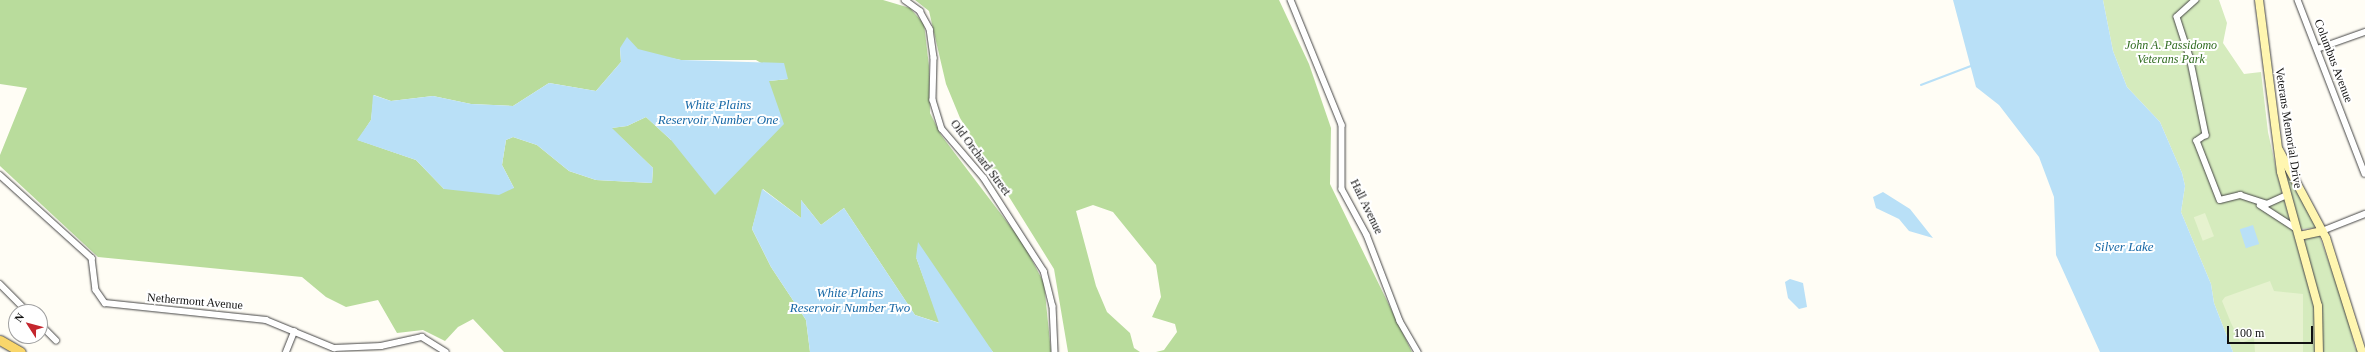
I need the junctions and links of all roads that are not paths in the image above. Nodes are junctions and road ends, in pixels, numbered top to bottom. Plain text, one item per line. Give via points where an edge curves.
1 (905, 0) edge
2 (1291, 0) edge
3 (2196, 0) edge
4 (2259, 0) edge
5 (2298, 0) edge
6 (2365, 32) edge
7 (2317, 49) junction
8 (2277, 147) junction
9 (2365, 174) edge
10 (0, 175) edge
11 (2287, 196) junction
12 (2258, 203) junction
13 (2365, 214) edge
14 (2322, 231) junction
15 (2298, 233) junction
16 (0, 284) edge
17 (20, 304) edge
18 (48, 332) edge
19 (294, 332) junction
20 (0, 340) edge
21 (56, 340) dead end
22 (21, 352) edge
23 (286, 352) edge
24 (446, 352) edge
25 (1055, 352) edge
26 (1418, 352) edge
27 (2319, 352) edge
28 (2362, 352) edge

1 - 25 street, Old Orchard Street via 920,11 930,29 934,58 933,100 942,129 984,178 1044,272 1053,306
2 - 26 street, Hall Avenue via 1342,125 1342,189 1367,235 1400,321
3 - 12 street via 2177,17 2190,57 2206,135 2197,141 2220,200 2240,195
4 - 8 main road, Veterans Memorial Drive
5 - 7 street, Columbus Avenue
6 - 7 street
7 - 9 street, Columbus Avenue
8 - 11 main road, Veterans Memorial Drive
8 - 14 main road
10 - 19 street, Nethermont Avenue via 92,258 96,290 105,303 266,320
11 - 12 street via 2273,203
11 - 15 main road, Veterans Memorial Drive
12 - 15 street
13 - 14 street
14 - 15 main road
14 - 28 main road
15 - 27 main road, Veterans Memorial Drive via 2318,306
16 - 17 street
18 - 21 street
19 - 23 street
19 - 24 street, Nethermont Avenue via 340,348 381,346 422,337
20 - 22 main road

